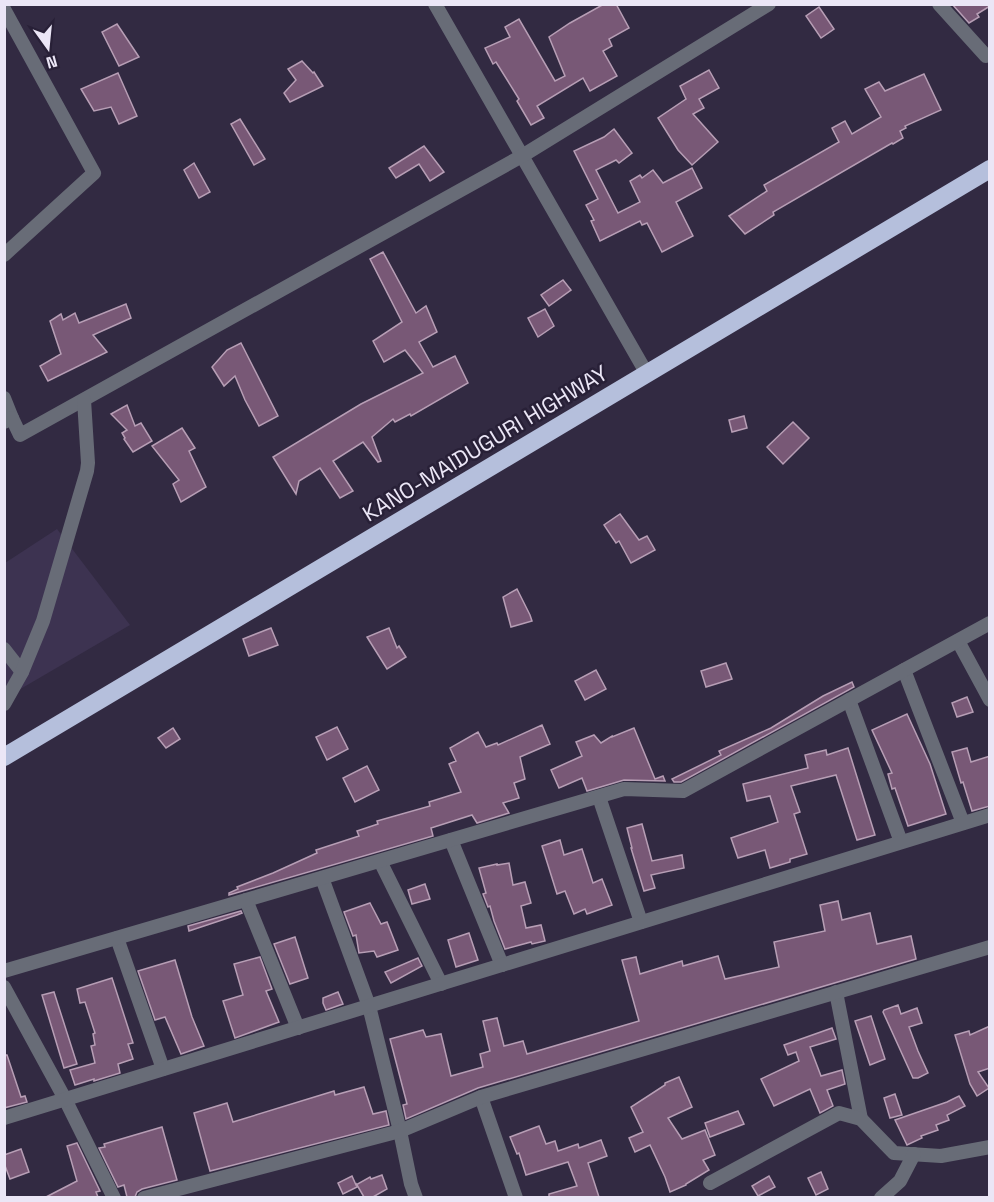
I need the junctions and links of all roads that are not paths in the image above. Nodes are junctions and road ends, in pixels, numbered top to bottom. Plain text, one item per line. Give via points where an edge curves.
1 (435, 4) edge
2 (769, 4) edge
3 (939, 4) edge
4 (4, 9) edge
5 (986, 56) dead end
6 (522, 156) junction
7 (990, 169) edge
8 (4, 255) edge
9 (647, 374) junction
10 (4, 398) edge
11 (84, 400) junction
12 (8, 420) edge
13 (990, 623) edge
14 (958, 640) junction
15 (4, 649) edge
16 (904, 670) junction
17 (22, 672) junction
18 (849, 700) junction
19 (990, 700) edge
20 (4, 704) edge
21 (4, 757) edge
22 (599, 797) junction
23 (990, 815) edge
24 (963, 823) junction
25 (451, 840) junction
26 (901, 842) junction
27 (380, 861) junction
28 (322, 878) junction
29 (246, 900) junction
30 (641, 922) junction
31 (117, 938) junction
32 (990, 947) edge
33 (502, 965) junction
34 (4, 971) edge
35 (441, 984) junction
36 (4, 987) edge
37 (836, 992) junction
38 (369, 1006) junction
39 (297, 1028) junction
40 (163, 1069) junction
41 (481, 1097) junction
42 (65, 1099) junction
43 (4, 1118) edge
44 (861, 1119) junction
45 (400, 1131) junction
46 (990, 1147) edge
47 (914, 1154) junction
48 (710, 1184) dead end
49 (114, 1197) edge
50 (144, 1197) edge
51 (416, 1197) edge
52 (516, 1197) edge
53 (881, 1197) edge

1 - 6 street
2 - 6 street
3 - 5 street
4 - 8 street via 94,173
6 - 9 street
6 - 11 street
7 - 9 highway, KANO-MAIDUGURI HIGHWAY
9 - 21 highway, KANO-MAIDUGURI HIGHWAY
10 - 12 street
11 - 12 street via 20,435
11 - 17 street via 87,471 43,621
13 - 14 street
14 - 16 street
14 - 19 street
15 - 17 street
16 - 18 street
16 - 24 street
17 - 20 street
18 - 22 street via 683,791 624,789
18 - 26 street
22 - 25 street
22 - 30 street
23 - 24 street
24 - 26 street
25 - 27 street
25 - 33 street
26 - 30 street
27 - 28 street
27 - 35 street
28 - 29 street
28 - 38 street
29 - 31 street
29 - 39 street
30 - 33 street
31 - 34 street
31 - 40 street
32 - 37 street
33 - 35 street
35 - 38 street
36 - 42 street
37 - 41 street
37 - 44 street
38 - 39 street
38 - 45 street
39 - 40 street
40 - 42 street
41 - 45 street
41 - 52 street
42 - 43 street
42 - 49 street
44 - 47 street via 894,1153
44 - 48 street via 838,1113
45 - 50 street
45 - 51 street
46 - 47 street via 941,1156
47 - 53 street via 900,1181

